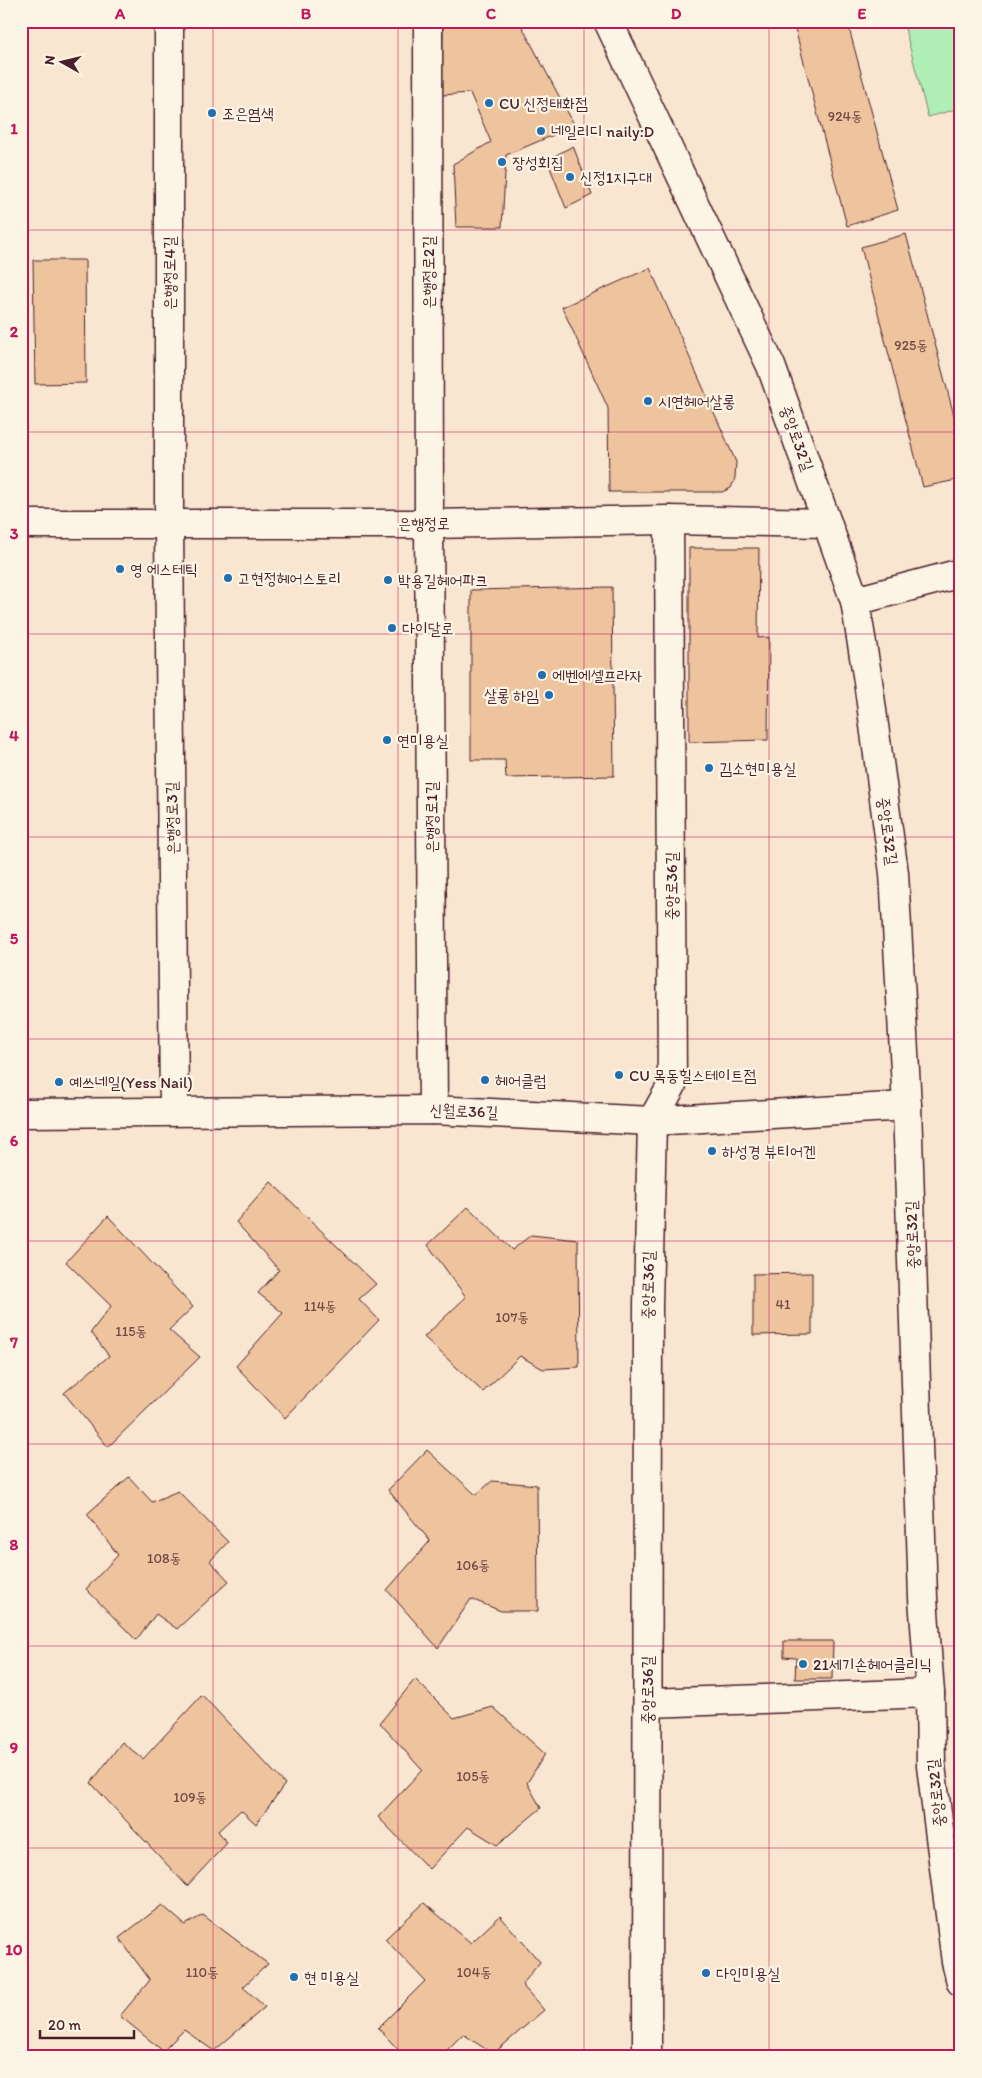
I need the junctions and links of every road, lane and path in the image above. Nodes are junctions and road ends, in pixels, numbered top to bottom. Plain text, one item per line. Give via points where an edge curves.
1 (169, 21) edge
2 (428, 21) edge
3 (608, 21) edge
4 (669, 520) junction
5 (827, 523) junction
6 (21, 524) edge
7 (169, 524) junction
8 (429, 524) junction
9 (961, 573) edge
10 (855, 601) junction
11 (907, 1106) junction
12 (433, 1110) junction
13 (174, 1111) junction
14 (21, 1113) edge
15 (652, 1121) junction
16 (930, 1693) junction
17 (648, 1703) junction
18 (961, 1982) edge
19 (647, 2057) edge

1 - 7 street, 은행정로4길
2 - 8 street, 은행정로2길
3 - 5 street, 중앙로32길 via 771,366
4 - 5 street, 은행정로
4 - 8 street, 은행정로
4 - 15 street, 중앙로36길 via 672,1085
5 - 10 street, 중앙로32길
6 - 7 street, 은행정로
7 - 8 street, 은행정로
7 - 13 street, 은행정로3길
8 - 12 street, 은행정로1길
9 - 10 street
10 - 11 street, 중앙로32길 via 894,873
11 - 15 street, 신월로36길
11 - 16 street, 중앙로32길
12 - 13 street, 신월로36길
12 - 15 street, 신월로36길
13 - 14 street, 신월로36길
15 - 17 street, 중앙로36길 via 648,1315
16 - 17 street
16 - 18 street, 중앙로32길 via 931,1766
17 - 19 street, 중앙로36길

